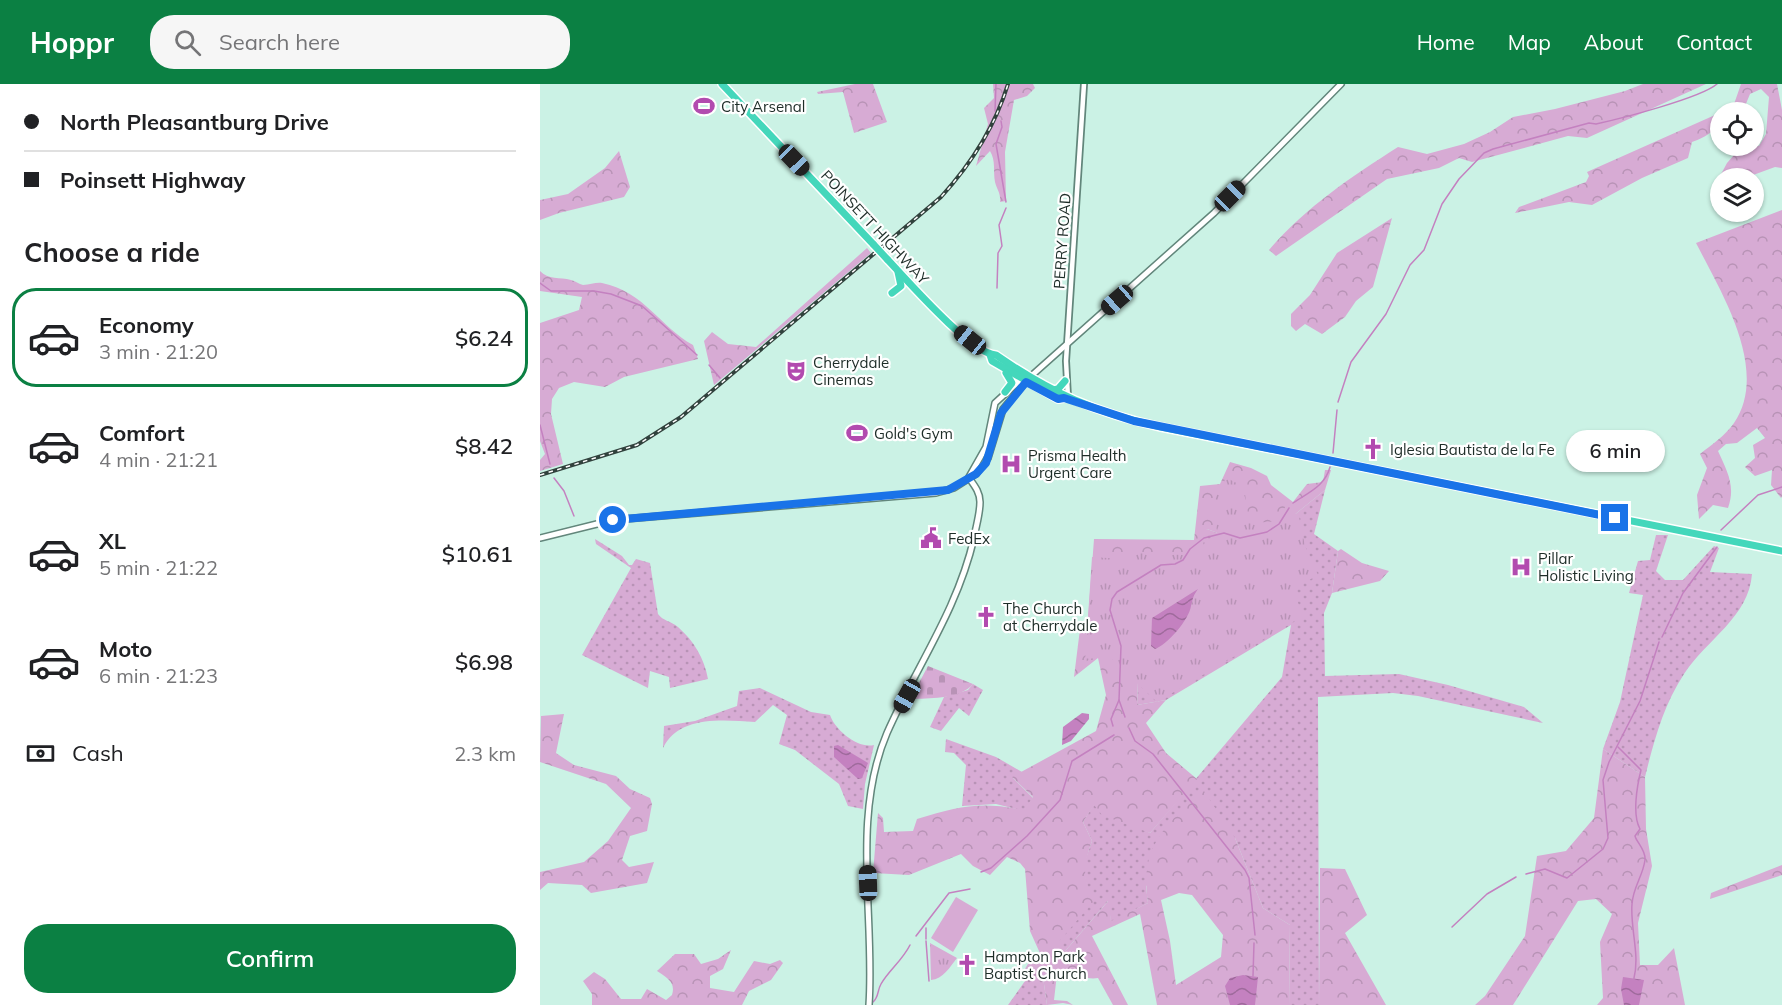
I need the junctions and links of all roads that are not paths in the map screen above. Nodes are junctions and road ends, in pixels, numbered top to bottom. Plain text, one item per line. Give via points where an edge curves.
1 (722, 84) edge
2 (1084, 84) edge
3 (1341, 84) edge
4 (897, 270) junction
5 (892, 293) dead end
6 (1068, 343) junction
7 (990, 355) junction
8 (997, 365) junction
9 (1028, 380) junction
10 (1065, 381) junction
11 (1053, 390) junction
12 (1005, 392) junction
13 (1066, 399) junction
14 (969, 478) junction
15 (540, 538) edge
16 (1782, 551) edge
17 (869, 1005) edge

1 - 4 highway, POINSETT HIGHWAY, bridge
2 - 6 street, PERRY ROAD
3 - 6 main road via 1214,213
4 - 5 highway via 900,286
4 - 7 highway, POINSETT HIGHWAY via 944,318
6 - 9 main road
6 - 10 street, PERRY ROAD
7 - 8 highway, POINSETT HIGHWAY
7 - 9 highway, POINSETT HIGHWAY via 996,355
8 - 9 highway, POINSETT HIGHWAY
8 - 12 highway via 1012,380
9 - 11 highway, POINSETT HIGHWAY
9 - 12 main road
9 - 13 highway, POINSETT HIGHWAY via 1058,399
9 - 14 main road via 1001,413 986,463
10 - 11 highway
10 - 13 street, PERRY ROAD
11 - 13 highway, POINSETT HIGHWAY
12 - 14 main road via 995,403 983,457
13 - 16 highway, POINSETT HIGHWAY via 1119,418
14 - 15 main road via 936,493 613,520
14 - 17 main road via 980,502 968,559 933,647 887,734 874,777 867,852

